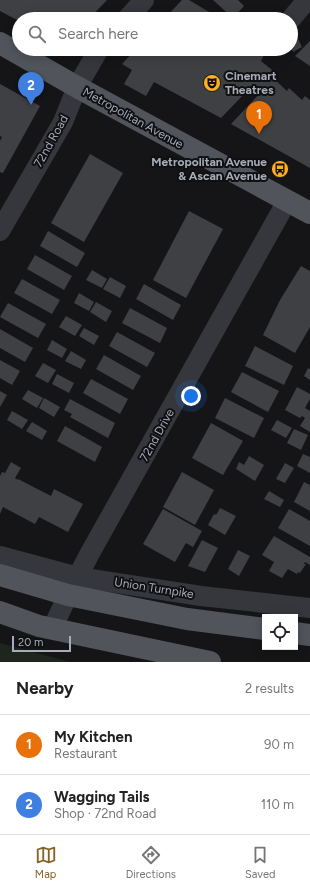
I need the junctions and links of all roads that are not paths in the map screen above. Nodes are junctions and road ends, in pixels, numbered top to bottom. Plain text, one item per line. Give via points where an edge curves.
1 (144, 0) edge
2 (307, 0) edge
3 (133, 12) edge
4 (297, 12) edge
5 (0, 43) edge
6 (12, 50) edge
7 (23, 56) edge
8 (95, 56) edge
9 (77, 87) junction
10 (287, 201) junction
11 (310, 213) edge
12 (0, 231) edge
13 (0, 556) edge
14 (0, 575) edge
15 (73, 586) junction
16 (310, 608) edge
17 (0, 612) edge
18 (52, 629) junction
19 (262, 629) edge
20 (210, 662) edge

1 - 3 street
2 - 4 street
5 - 6 main road, Metropolitan Avenue
7 - 9 main road, Metropolitan Avenue
8 - 9 street, 72nd Road
9 - 10 main road, Metropolitan Avenue
9 - 12 street, 72nd Road via 63,122
10 - 11 main road, Metropolitan Avenue
10 - 15 street, 72nd Drive
13 - 15 street, Union Turnpike
14 - 15 main road, Union Turnpike
15 - 16 street, Union Turnpike
15 - 18 street, 72nd Drive
15 - 19 main road, Union Turnpike via 188,619
17 - 18 main road
18 - 20 main road

